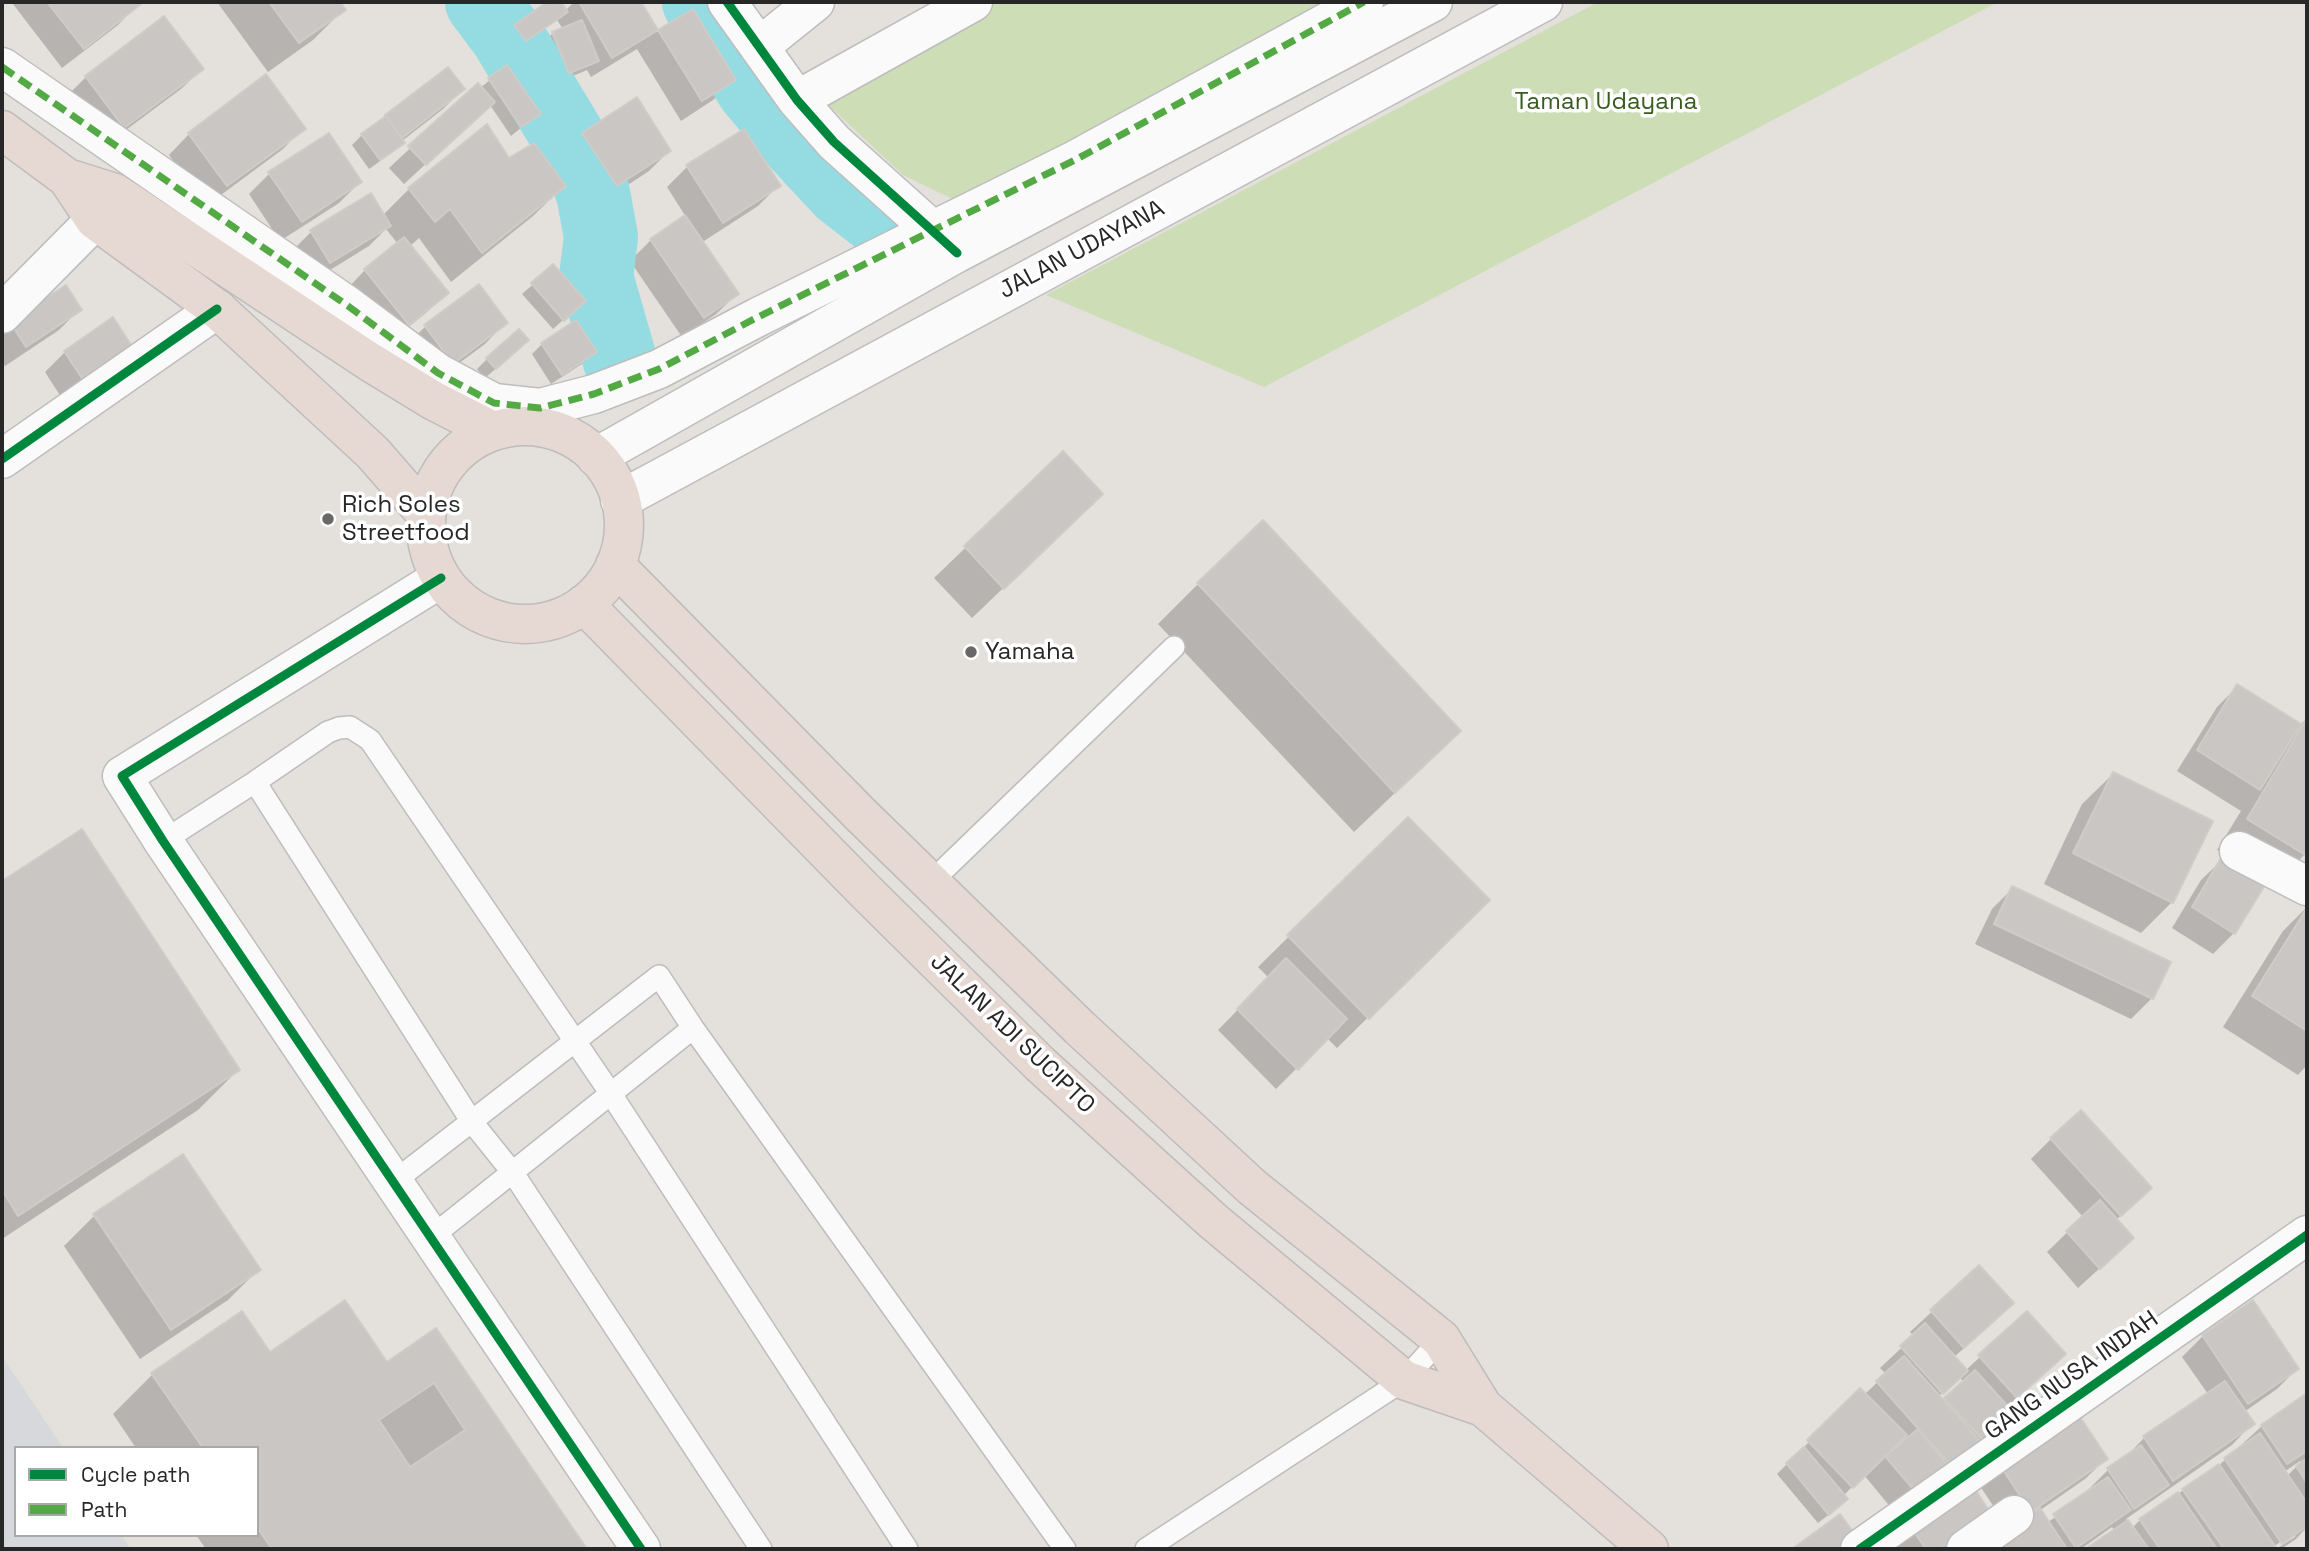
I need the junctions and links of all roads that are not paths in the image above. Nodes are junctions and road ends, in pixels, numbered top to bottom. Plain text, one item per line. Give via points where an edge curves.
1 (727, 2) edge
2 (815, 2) edge
3 (973, 2) edge
4 (1364, 2) edge
5 (1433, 2) edge
6 (1544, 2) edge
7 (759, 47) junction
8 (2, 67) edge
9 (797, 100) junction
10 (2, 130) edge
11 (105, 206) junction
12 (944, 241) junction
13 (217, 309) junction
14 (2, 314) edge
15 (493, 430) junction
16 (596, 457) junction
17 (2, 459) edge
18 (620, 500) junction
19 (426, 514) junction
20 (615, 565) junction
21 (441, 578) junction
22 (584, 604) junction
23 (1174, 647) dead end
24 (255, 782) junction
25 (163, 841) junction
26 (2239, 851) dead end
27 (930, 883) junction
28 (2307, 886) edge
29 (693, 1028) junction
30 (574, 1042) junction
31 (611, 1094) junction
32 (472, 1122) junction
33 (513, 1173) junction
34 (392, 1183) junction
35 (2307, 1236) edge
36 (430, 1238) junction
37 (1441, 1339) junction
38 (1404, 1380) junction
39 (1483, 1407) junction
40 (2014, 1515) dead end
41 (641, 1549) edge
42 (761, 1549) edge
43 (907, 1549) edge
44 (1065, 1549) edge
45 (1146, 1549) edge
46 (1649, 1549) edge
47 (1860, 1549) edge
48 (1966, 1549) edge

1 - 7 street
2 - 7 street
3 - 9 street
4 - 12 street via 1077,159
5 - 12 street
6 - 18 street, JALAN UDAYANA
7 - 9 street
8 - 12 street via 438,373 494,403 540,408 594,394 659,369 758,317
9 - 12 street via 834,142
10 - 11 highway
11 - 13 highway
11 - 14 street
11 - 15 highway via 434,401
12 - 16 street
13 - 17 street
13 - 19 highway via 373,453
15 - 16 highway via 525,425 556,430
15 - 19 highway via 465,445 443,468
16 - 18 highway
18 - 20 highway via 623,533
19 - 21 highway via 428,547
20 - 22 highway via 597,594
20 - 27 highway, JALAN ADI SUCIPTO
21 - 22 highway via 463,602 507,622 539,623
21 - 25 street via 122,776
22 - 38 highway, JALAN ADI SUCIPTO via 1040,1064 1213,1221
23 - 27 lane
24 - 25 lane
24 - 30 lane via 339,727 350,727 370,740
24 - 32 lane
25 - 34 street
26 - 28 street
27 - 37 highway, JALAN ADI SUCIPTO via 1252,1187
29 - 30 lane via 659,976
29 - 31 lane
29 - 44 lane
30 - 31 lane
30 - 32 lane
31 - 33 lane
31 - 43 lane
32 - 33 lane
32 - 34 lane
33 - 36 lane
33 - 42 lane
34 - 36 street
35 - 47 street, GANG NUSA INDAH
36 - 41 street
37 - 38 lane
37 - 39 highway, JALAN ADI SUCIPTO
38 - 39 highway, JALAN ADI SUCIPTO
38 - 45 lane
39 - 46 highway, JALAN ADI SUCIPTO
40 - 48 street

